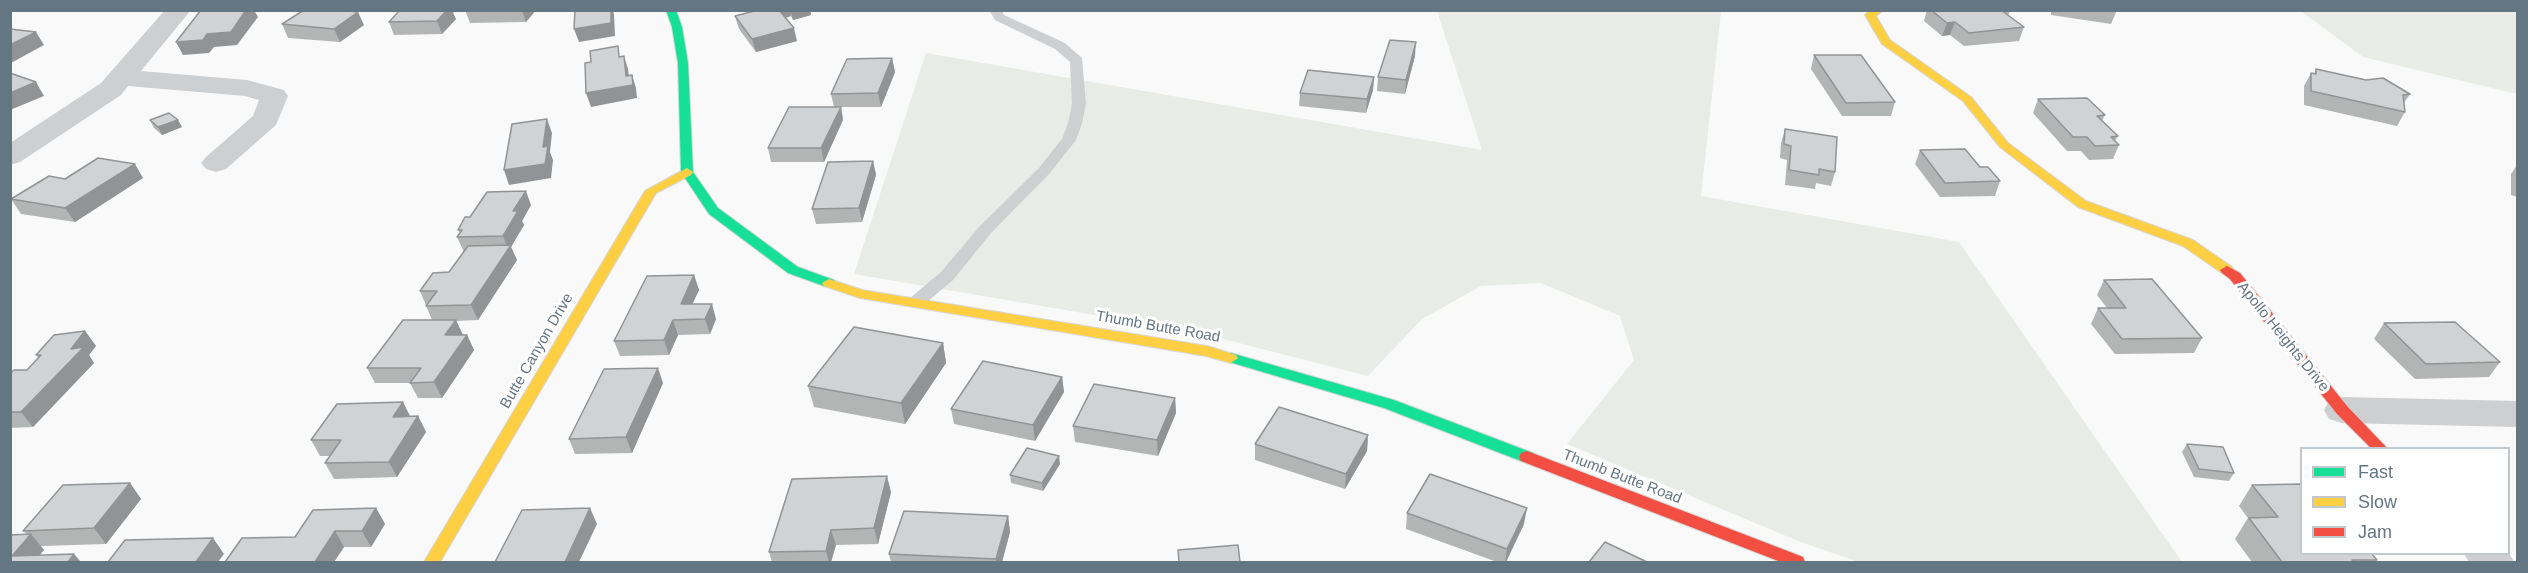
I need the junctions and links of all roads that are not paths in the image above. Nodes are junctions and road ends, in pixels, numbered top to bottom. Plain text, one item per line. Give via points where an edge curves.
1 (179, 10) edge
2 (671, 10) edge
3 (994, 10) edge
4 (1878, 10) edge
5 (122, 77) junction
6 (10, 156) edge
7 (216, 163) dead end
8 (687, 172) junction
9 (915, 303) junction
10 (2342, 410) junction
11 (2517, 414) edge
12 (2379, 447) edge
13 (432, 562) edge
14 (1797, 562) edge

1 - 5 street
2 - 8 street via 684,63
3 - 9 lane via 999,17 1060,46 1077,61 1076,123 1069,140 1044,171 985,230 947,276
4 - 10 street, Apollo Heights Drive via 1870,15 1886,42 1968,99 2004,145 2082,204 2188,243 2235,276
5 - 6 street via 111,89
5 - 7 street via 247,88 274,96 266,119
8 - 9 street, Thumb Butte Road via 713,211 793,270 861,294
8 - 13 street, Butte Canyon Drive via 651,191
9 - 14 street, Thumb Butte Road via 1207,351 1389,404
10 - 11 street
10 - 12 street, Apollo Heights Drive

